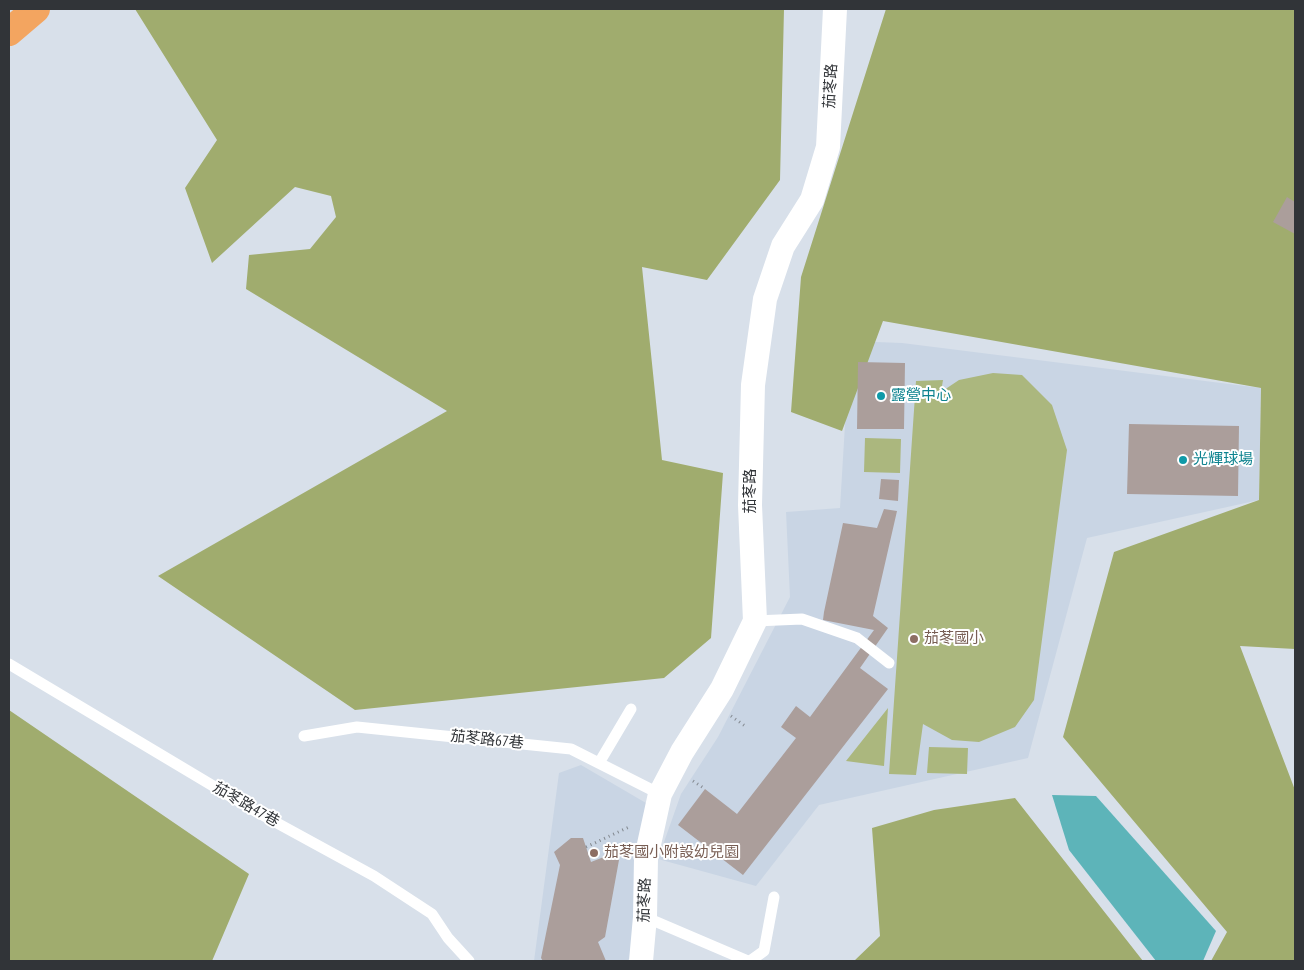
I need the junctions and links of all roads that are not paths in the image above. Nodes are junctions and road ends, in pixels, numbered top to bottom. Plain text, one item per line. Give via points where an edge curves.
1 (36, 9) edge
2 (835, 9) edge
3 (9, 32) edge
4 (755, 621) junction
5 (889, 663) dead end
6 (9, 664) edge
7 (631, 709) dead end
8 (304, 736) dead end
9 (599, 763) junction
10 (660, 794) junction
11 (774, 898) dead end
12 (645, 917) junction
13 (469, 961) edge
14 (641, 961) edge
15 (749, 961) edge

1 - 3 highway
2 - 4 street, 茄苳路 via 828,147 812,200 783,246 765,299 752,385 750,506
4 - 5 lane via 802,619 857,638
4 - 10 street, 茄苳路 via 722,689
6 - 13 lane, 茄苳路47巷 via 255,811 374,876 432,914
7 - 9 lane
8 - 9 lane, 茄苳路67巷 via 357,727 571,748
9 - 10 lane, 茄苳路67巷
10 - 12 street, 茄苳路 via 646,858
11 - 15 lane via 764,951
12 - 14 street, 茄苳路
12 - 15 lane

